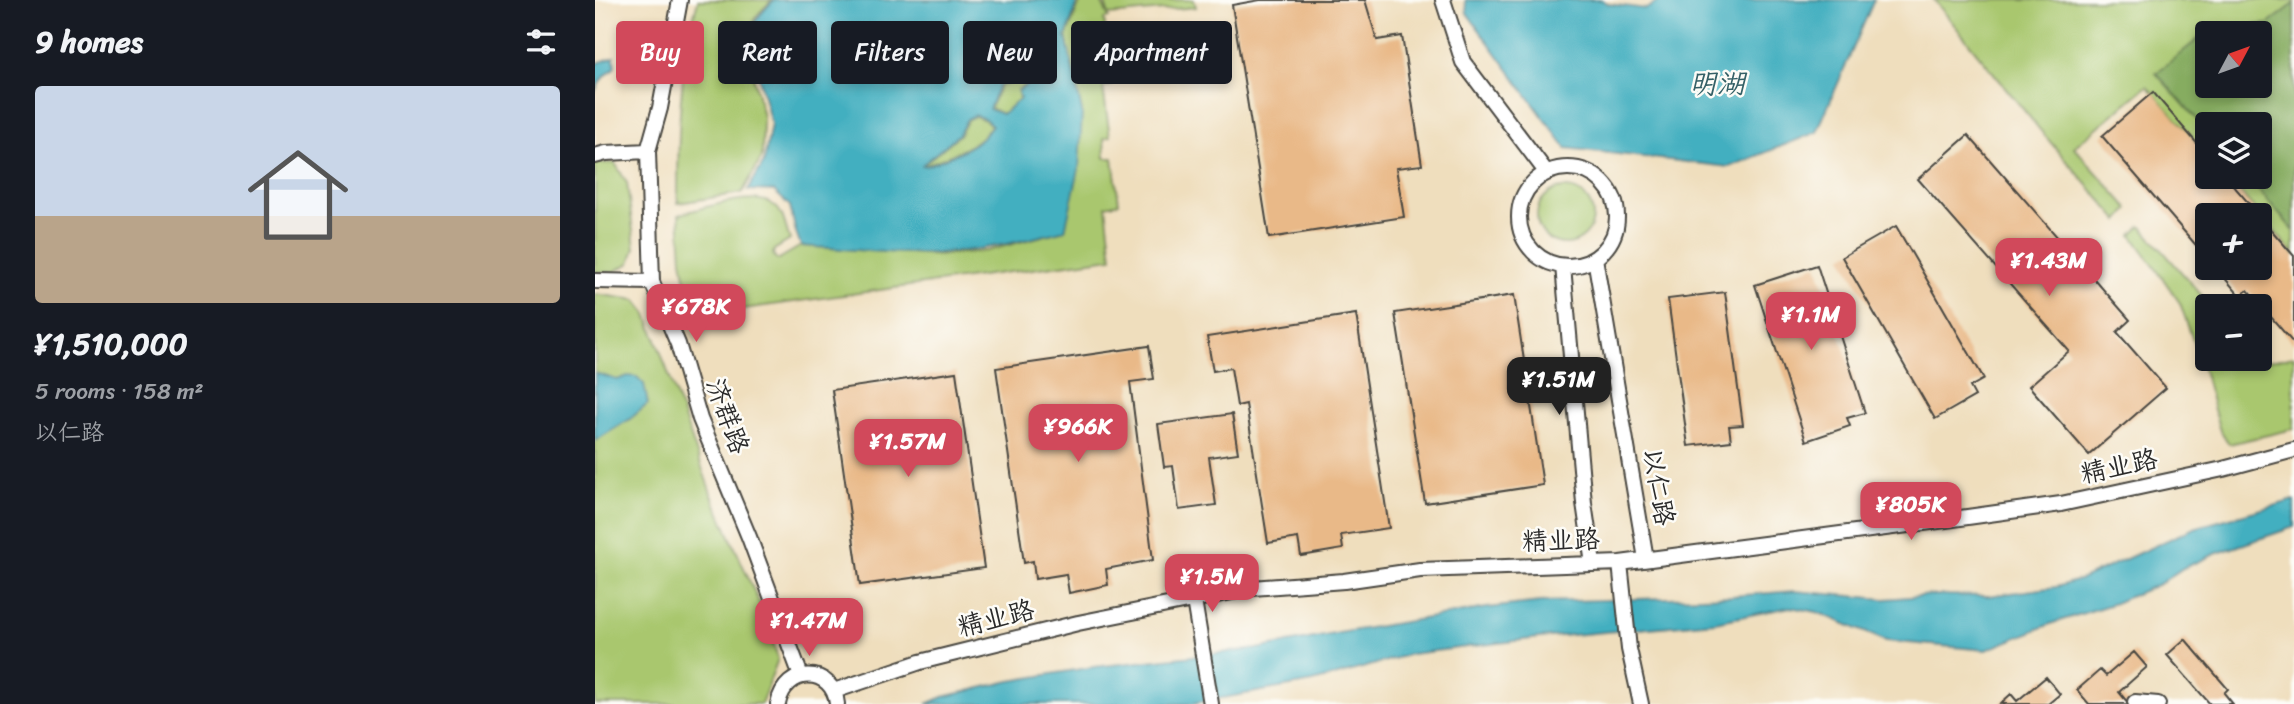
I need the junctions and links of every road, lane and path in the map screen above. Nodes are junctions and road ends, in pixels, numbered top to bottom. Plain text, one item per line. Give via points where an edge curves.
1 (680, 0) edge
2 (1443, 0) edge
3 (648, 151) junction
4 (595, 156) edge
5 (1546, 173) junction
6 (1595, 258) junction
7 (1563, 266) junction
8 (595, 281) edge
9 (652, 282) junction
10 (2294, 450) edge
11 (1646, 559) junction
12 (1620, 563) junction
13 (1593, 564) junction
14 (1194, 600) junction
15 (801, 676) junction
16 (836, 698) edge
17 (2134, 702) dead end
18 (778, 704) edge
19 (1211, 704) edge
20 (1641, 704) edge
21 (2158, 704) edge

1 - 3 street, 济群路
2 - 5 street via 1463,62
3 - 4 street
3 - 9 street, 济群路
5 - 6 street via 1579,169 1594,175 1610,193 1617,217 1614,233
5 - 7 street via 1524,193 1519,223 1533,252
6 - 7 street
6 - 11 street, 以仁路
7 - 13 street
8 - 9 street
9 - 15 street, 济群路 via 678,344 700,419
10 - 11 street, 精业路 via 2061,504
11 - 12 street, 精业路
12 - 13 street, 精业路
12 - 20 street via 1629,649
13 - 14 street, 精业路 via 1420,570 1252,588
14 - 16 street, 精业路 via 948,655
14 - 19 street
15 - 16 street via 828,683
15 - 18 street via 784,687
17 - 21 street

